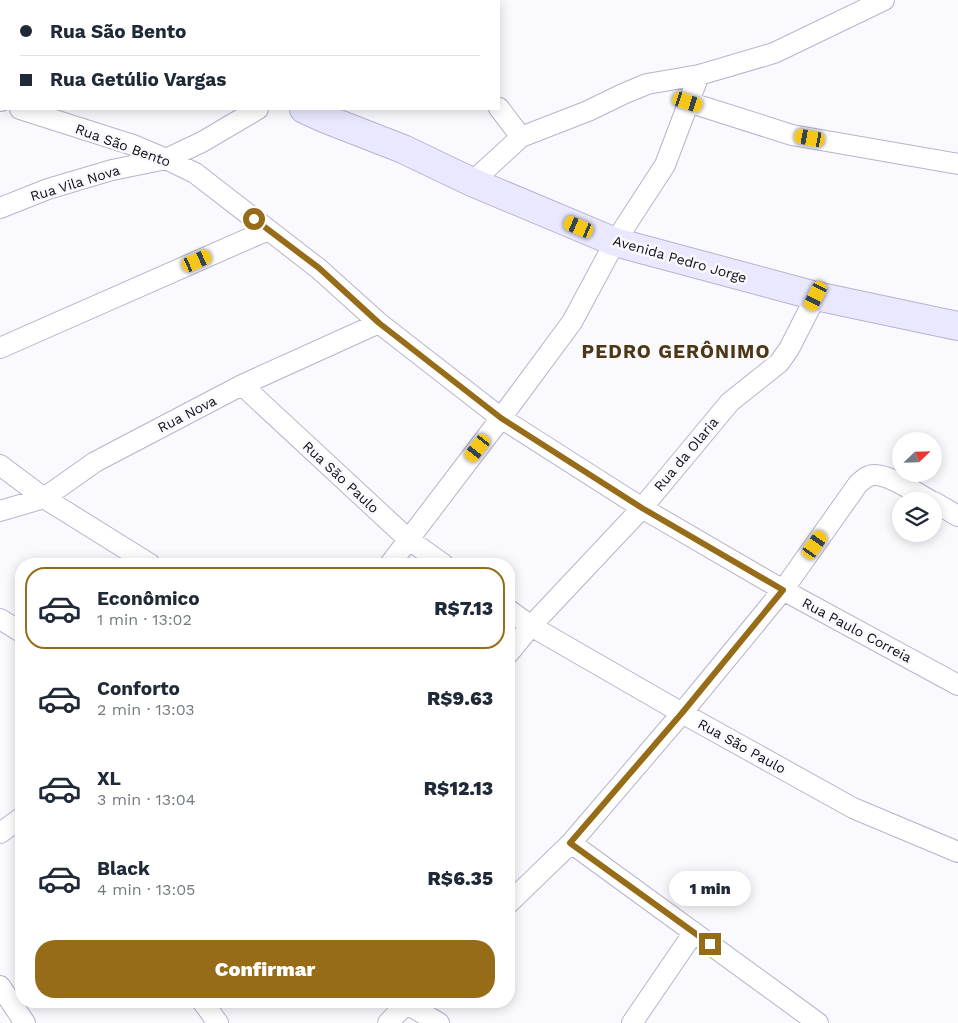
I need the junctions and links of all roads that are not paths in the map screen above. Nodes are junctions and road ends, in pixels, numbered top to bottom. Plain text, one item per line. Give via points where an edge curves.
1 (884, 0) edge
2 (699, 75) junction
3 (688, 102) junction
4 (500, 109) edge
5 (23, 110) edge
6 (256, 110) edge
7 (306, 110) edge
8 (521, 137) junction
9 (166, 159) junction
10 (958, 164) edge
11 (472, 182) junction
12 (0, 208) edge
13 (268, 230) junction
14 (614, 242) junction
15 (816, 296) junction
16 (379, 323) junction
17 (958, 326) edge
18 (0, 348) edge
19 (242, 386) junction
20 (501, 418) junction
21 (0, 465) edge
22 (915, 492) edge
23 (44, 498) junction
24 (942, 507) edge
25 (642, 508) junction
26 (0, 511) edge
27 (958, 516) edge
28 (408, 539) junction
29 (140, 558) edge
30 (394, 558) edge
31 (435, 558) edge
32 (783, 590) junction
33 (515, 614) edge
34 (0, 619) edge
35 (532, 626) junction
36 (15, 628) edge
37 (515, 646) edge
38 (958, 685) edge
39 (682, 713) junction
40 (15, 823) edge
41 (0, 834) edge
42 (570, 843) junction
43 (958, 852) edge
44 (515, 897) edge
45 (694, 932) junction
46 (0, 986) edge
47 (207, 1008) edge
48 (403, 1008) edge
49 (416, 1008) edge
50 (25, 1023) edge
51 (218, 1023) edge
52 (388, 1023) edge
53 (439, 1023) edge
54 (632, 1023) edge
55 (818, 1023) edge

1 - 2 street via 774,53
2 - 3 street
2 - 8 street via 647,84
3 - 10 street via 792,135
3 - 14 street via 665,165
4 - 8 street
5 - 9 street, Rua São Bento via 133,145
6 - 9 street, Rua Vila Nova
7 - 11 street, Avenida Pedro Jorge via 403,149
8 - 11 street
9 - 12 street, Rua Vila Nova via 48,188
9 - 13 street, Rua São Bento via 195,173
11 - 14 street, Avenida Pedro Jorge
13 - 16 street, Rua São Bento via 319,268
13 - 18 street
14 - 15 street, Avenida Pedro Jorge
14 - 20 street via 572,322
15 - 17 street, Avenida Pedro Jorge
15 - 25 street, Rua da Olaria via 779,363 730,402
16 - 19 street, Rua Nova
16 - 20 street, Rua São Bento
19 - 23 street, Rua Nova via 95,462
19 - 28 street, Rua São Paulo
20 - 25 street, Rua Paulo Correia
20 - 28 street
21 - 23 street
22 - 32 street via 885,476 865,478
23 - 26 street, Rua Nova
23 - 29 street
24 - 27 street
25 - 32 street, Rua Paulo Correia
25 - 35 street, Rua da Olaria
28 - 30 street
28 - 31 street, Rua São Paulo
32 - 38 street, Rua Paulo Correia
32 - 39 street
33 - 35 street, Rua São Paulo
34 - 36 street
35 - 37 street, Rua da Olaria
35 - 39 street, Rua São Paulo
39 - 42 street
39 - 43 street, Rua São Paulo via 853,808
40 - 41 street
42 - 44 street
42 - 45 street
45 - 54 street
45 - 55 street
46 - 50 street
47 - 51 street
48 - 52 street
49 - 53 street

